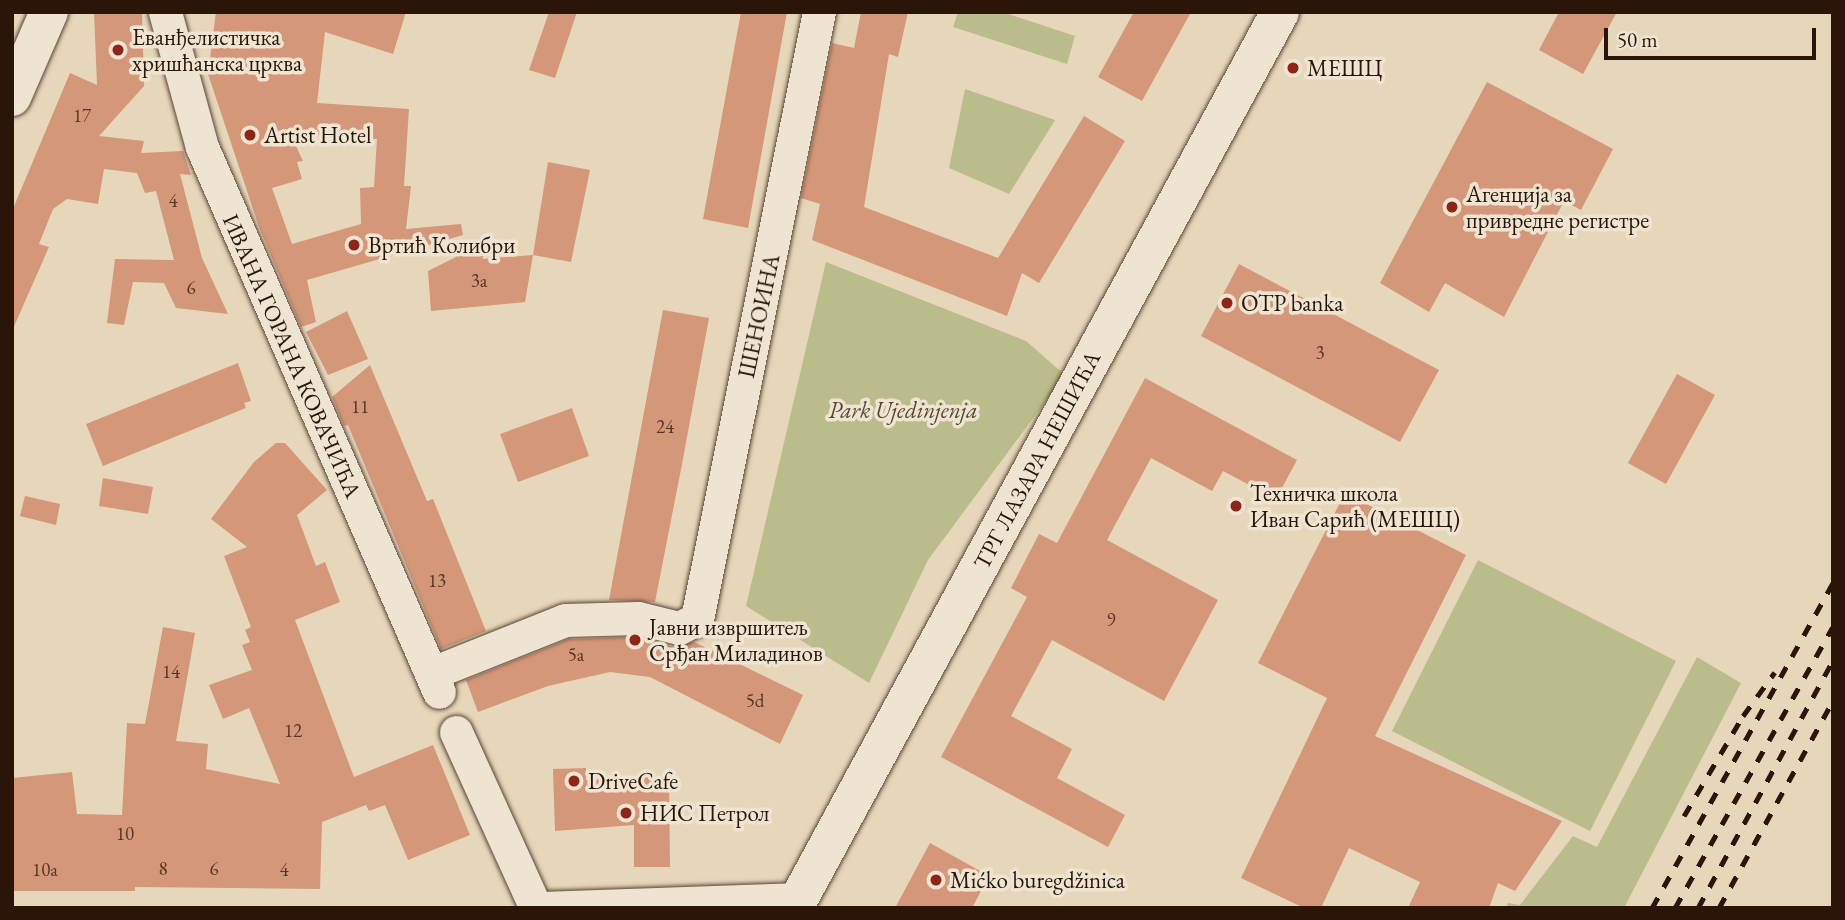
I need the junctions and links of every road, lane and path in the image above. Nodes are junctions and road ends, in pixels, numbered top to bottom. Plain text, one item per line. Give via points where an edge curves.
1 (50, 12) edge
2 (165, 12) edge
3 (819, 12) edge
4 (1280, 12) edge
5 (12, 97) edge
6 (697, 619) joint
7 (456, 732) dead end
8 (796, 903) edge
9 (537, 908) edge
10 (543, 908) edge

1 - 5 main road
2 - 6 street, ИВАНА ГОРАНА КОВАЧИЋА via 202,147 435,683 565,620 638,618 679,628
3 - 6 street, ШЕНОИНА
4 - 8 main road, ТРГ ЛАЗАРА НЕШИЋА
7 - 9 street
8 - 10 street

